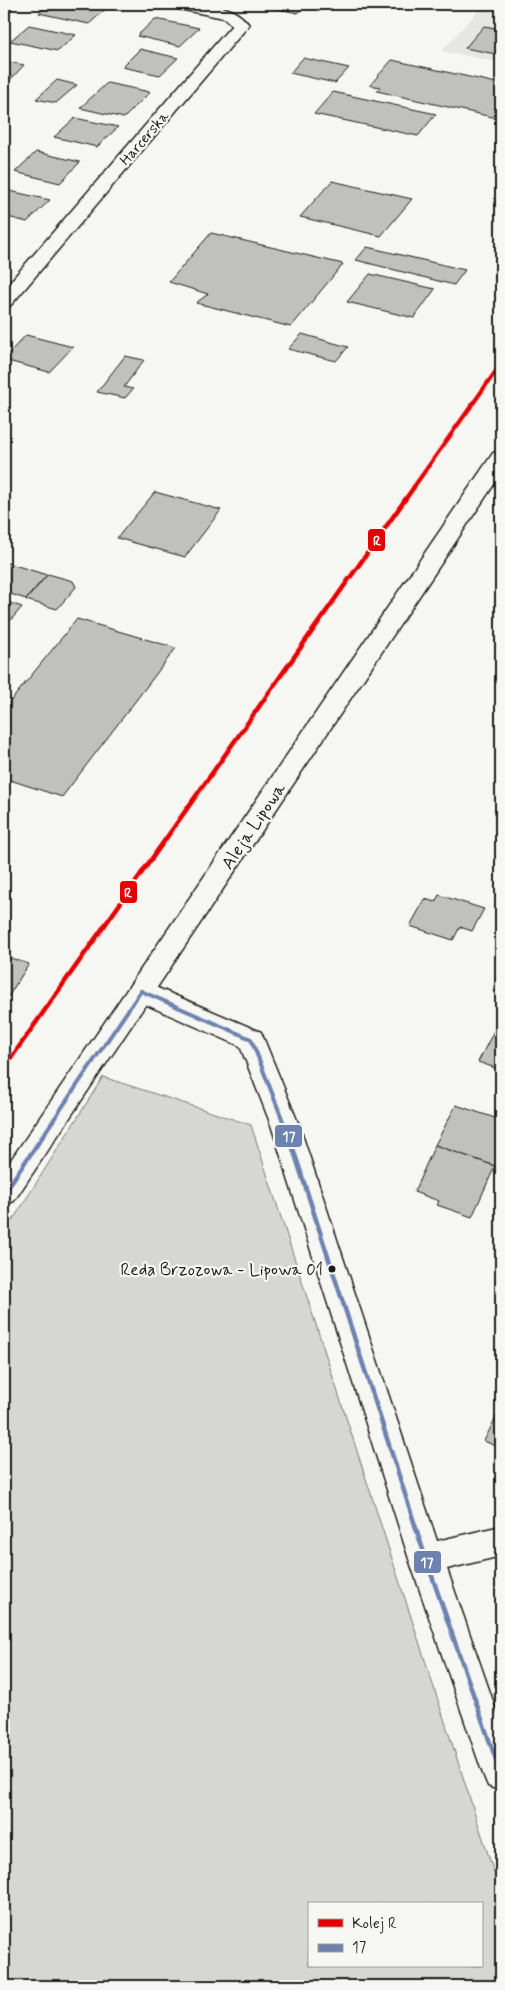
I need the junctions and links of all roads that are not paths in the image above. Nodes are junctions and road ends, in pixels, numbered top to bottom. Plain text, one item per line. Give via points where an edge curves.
1 (180, 4) edge
2 (4, 301) edge
3 (501, 458) edge
4 (141, 991) junction
5 (4, 1193) edge
6 (501, 1541) edge
7 (426, 1559) junction
8 (501, 1774) edge

1 - 2 street, Harcerska via 230,14 241,25
3 - 4 street, Aleja Lipowa
4 - 5 street, Aleja Lipowa
4 - 7 street via 251,1039 285,1125
6 - 7 street
7 - 8 street

